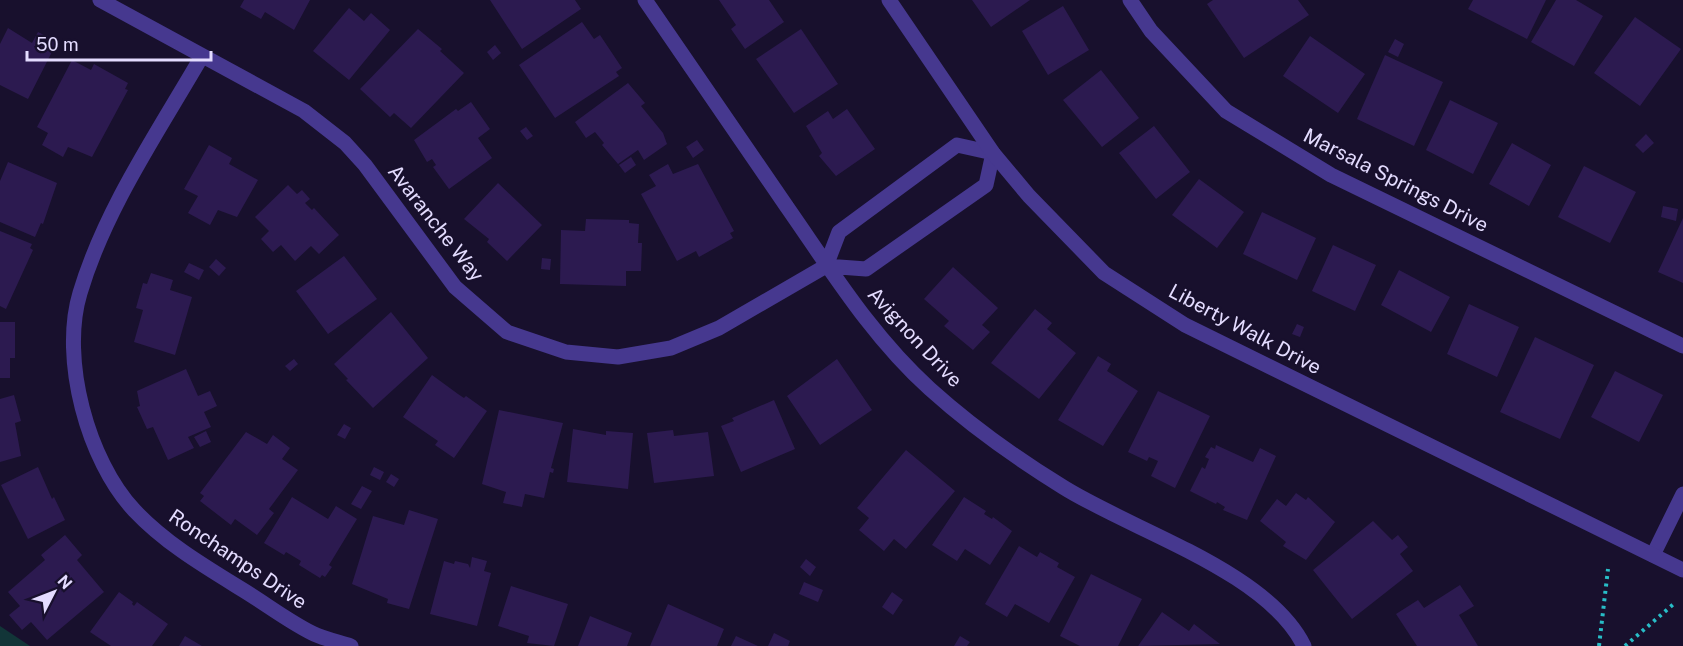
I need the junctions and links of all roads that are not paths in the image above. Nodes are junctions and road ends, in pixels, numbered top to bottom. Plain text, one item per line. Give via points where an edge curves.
1 (100, 0) edge
2 (645, 0) edge
3 (889, 0) edge
4 (1130, 0) edge
5 (202, 56) junction
6 (993, 153) junction
7 (826, 266) junction
8 (1683, 346) edge
9 (1683, 494) edge
10 (1653, 555) junction
11 (1683, 570) edge
12 (351, 646) edge
13 (1304, 646) edge

1 - 5 street, Avaranche Way
2 - 7 street, Avignon Drive
3 - 6 street, Liberty Walk Drive
4 - 8 street, Marsala Springs Drive via 1151,31 1226,111 1330,175
5 - 7 street, Avaranche Way via 304,111 345,143 455,287 507,333 566,352 618,357 671,348 719,328
5 - 12 street, Ronchamps Drive via 127,186 79,295 74,344 76,386 90,435 112,479 132,508 158,534 314,634
6 - 7 street via 986,185 866,269
6 - 7 street via 957,145 839,232
6 - 10 street, Liberty Walk Drive via 1104,273 1185,325
7 - 13 street, Avignon Drive via 868,321 929,388 990,438 1073,493 1235,576 1268,603 1299,635
9 - 10 street
10 - 11 street, Liberty Walk Drive

